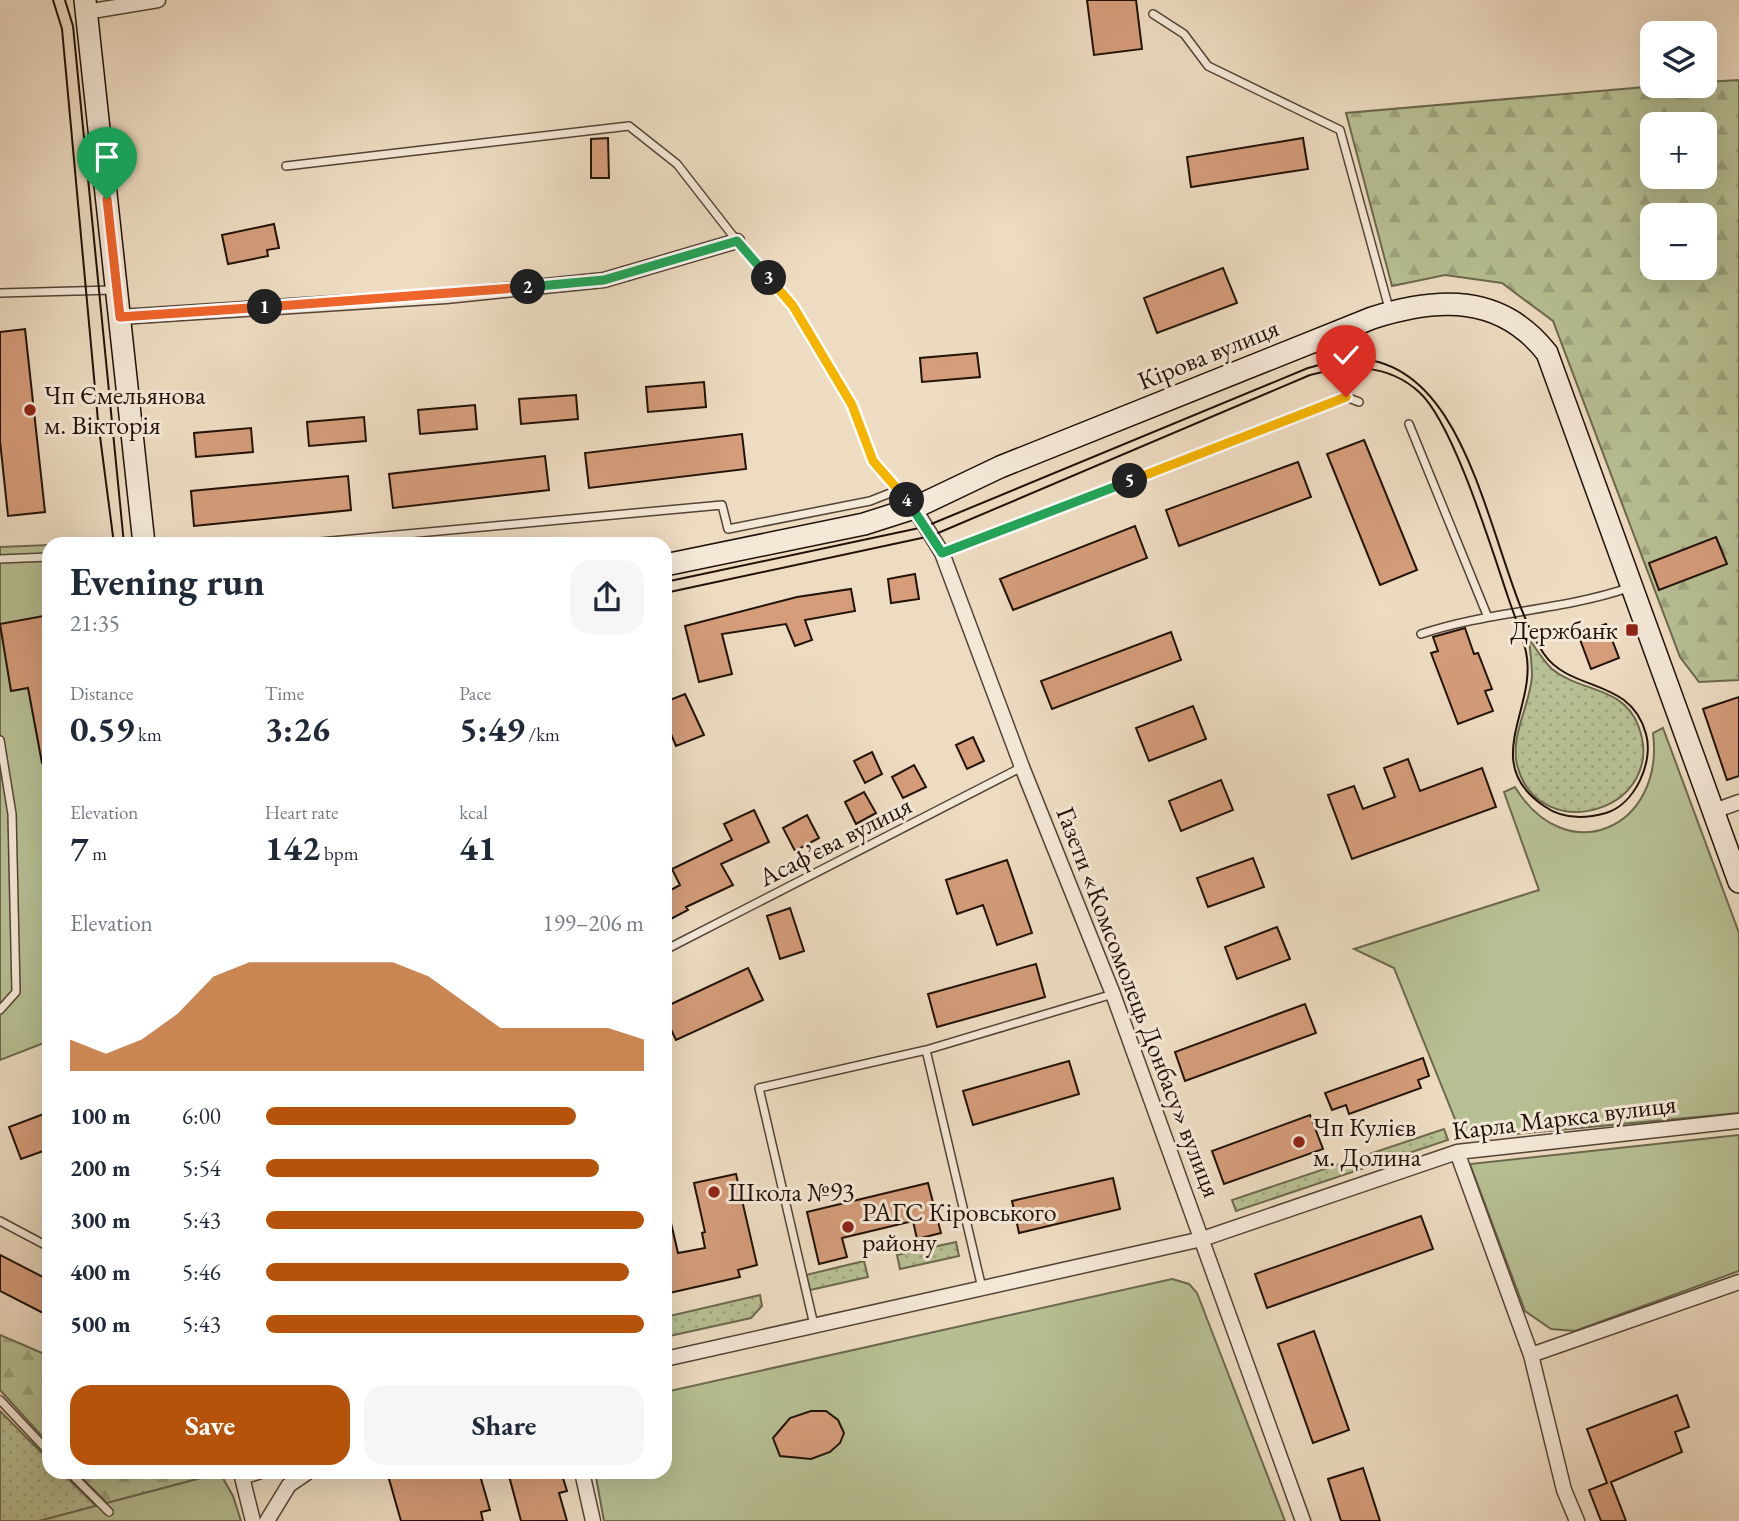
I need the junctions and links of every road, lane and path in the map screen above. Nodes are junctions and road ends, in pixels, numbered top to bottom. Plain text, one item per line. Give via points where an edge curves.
1 (158, 0) edge
2 (85, 6) edge
3 (1153, 14) dead end
4 (286, 166) dead end
5 (737, 241) junction
6 (117, 290) junction
7 (0, 293) edge
8 (1391, 312) junction
9 (120, 317) junction
10 (1359, 402) dead end
11 (1409, 424) dead end
12 (898, 490) junction
13 (914, 508) junction
14 (143, 537) edge
15 (374, 537) edge
16 (942, 553) junction
17 (42, 557) edge
18 (0, 559) edge
19 (672, 564) edge
20 (1632, 586) junction
21 (1487, 615) junction
22 (1421, 634) dead end
23 (0, 740) edge
24 (1022, 767) junction
25 (1739, 802) edge
26 (1714, 811) junction
27 (1739, 882) edge
28 (672, 946) edge
29 (1113, 994) junction
30 (0, 1010) edge
31 (926, 1050) junction
32 (1739, 1121) edge
33 (1457, 1153) junction
34 (0, 1221) edge
35 (1202, 1239) junction
36 (42, 1243) edge
37 (1739, 1282) edge
38 (982, 1288) junction
39 (814, 1325) junction
40 (1531, 1355) junction
41 (672, 1357) edge
42 (0, 1400) edge
43 (42, 1445) edge
44 (76, 1479) edge
45 (242, 1479) edge
46 (298, 1479) edge
47 (584, 1479) edge
48 (109, 1512) dead end
49 (253, 1521) edge
50 (267, 1521) edge
51 (593, 1521) edge
52 (1303, 1521) edge
53 (1577, 1521) edge

1 - 2 street
2 - 6 main road
3 - 8 lane via 1184,34 1208,66 1340,130
4 - 5 lane via 629,126 677,164
5 - 9 street via 604,280 446,296
5 - 12 lane via 793,306 852,405 873,461
6 - 7 lane
6 - 9 main road
8 - 13 main road, Кірова вулиця via 1013,462
8 - 20 main road, Кірова вулиця via 1440,303 1474,306 1509,318 1534,336 1547,354
9 - 14 main road
10 - 16 lane via 1346,397
11 - 21 lane
12 - 13 lane
12 - 15 lane via 870,501 729,529 722,505
13 - 16 street, Газети «Комсомолець Донбасу» вулиця
13 - 19 main road, Кірова вулиця via 864,524
16 - 24 street, Газети «Комсомолець Донбасу» вулиця
17 - 18 lane
20 - 21 lane via 1572,605
20 - 26 main road, Кірова вулиця
21 - 22 lane
23 - 30 lane via 12,814 16,992
24 - 28 lane, Асаф’єва вулиця
24 - 29 street, Газети «Комсомолець Донбасу» вулиця
25 - 26 street
26 - 27 main road, Кірова вулиця
29 - 31 lane
29 - 35 street, Газети «Комсомолець Донбасу» вулиця
31 - 38 lane
31 - 39 lane via 759,1088
32 - 33 street, Карла Маркса вулиця
33 - 35 street, Карла Маркса вулиця
33 - 40 street
34 - 36 lane
35 - 38 street, Карла Маркса вулиця
35 - 52 street, Газети «Комсомолець Донбасу» вулиця
37 - 40 street
38 - 39 street, Карла Маркса вулиця
39 - 41 street, Карла Маркса вулиця
40 - 53 street via 1564,1490
42 - 43 lane
44 - 48 lane
45 - 49 street
46 - 50 street via 289,1485
47 - 51 street

